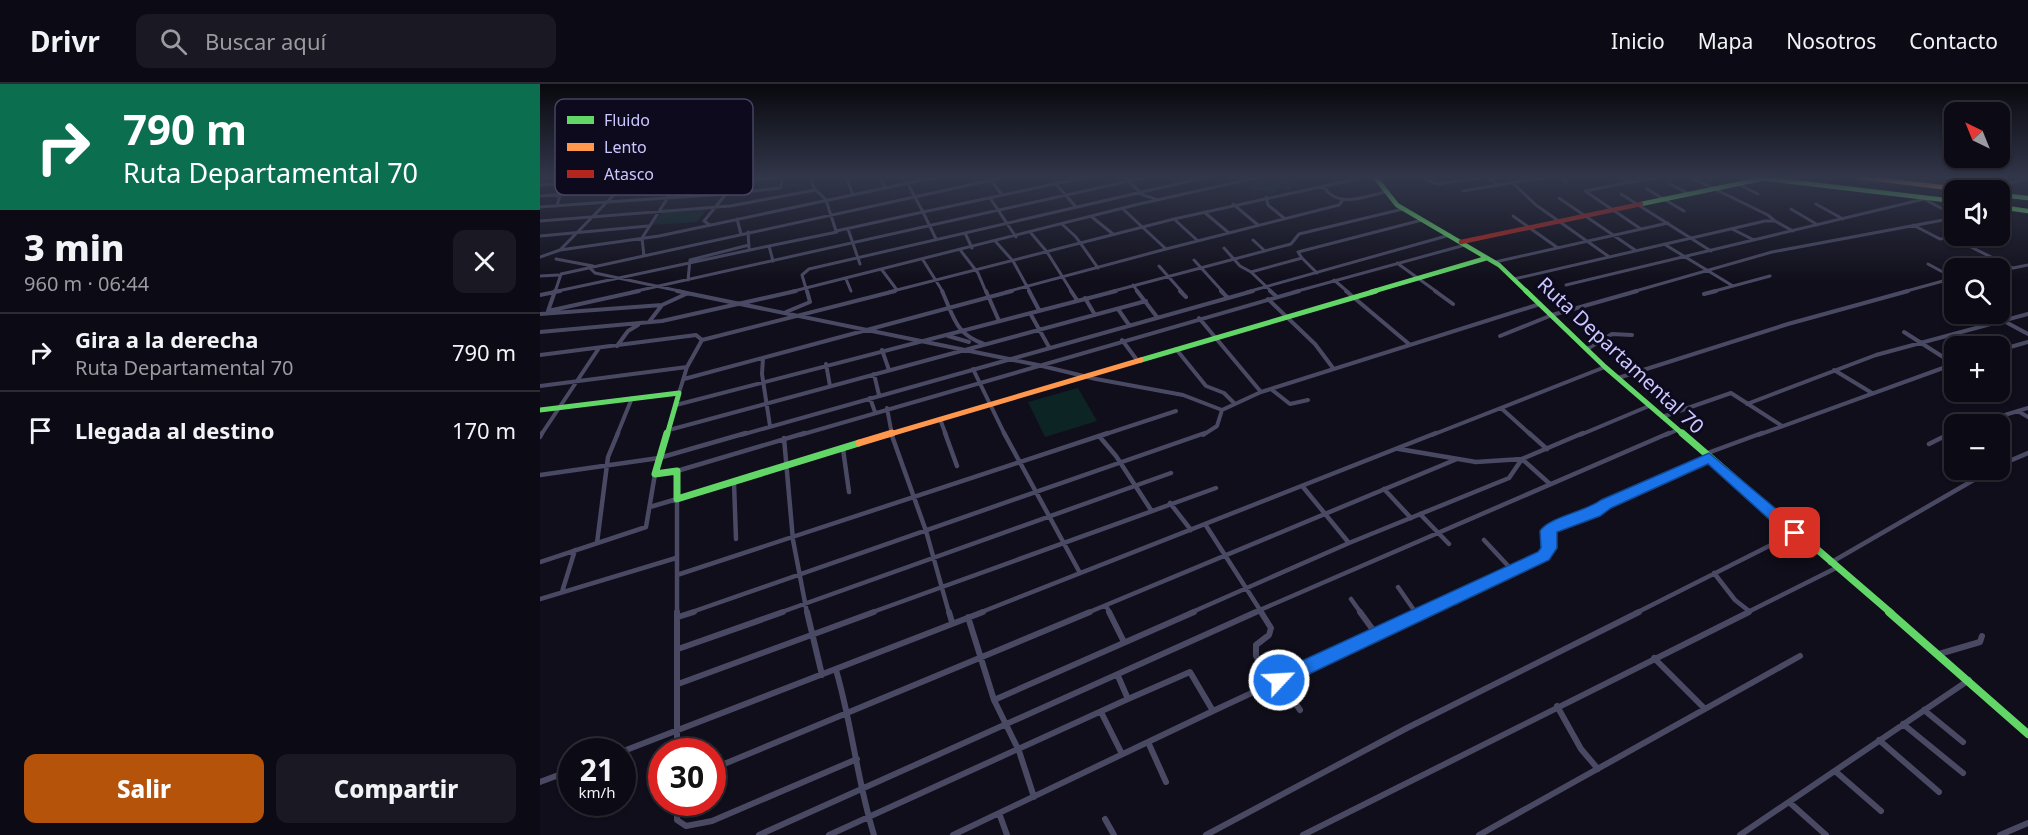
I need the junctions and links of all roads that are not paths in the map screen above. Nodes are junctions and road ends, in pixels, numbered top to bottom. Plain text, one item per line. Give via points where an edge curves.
1 (596, 212) edge
2 (659, 212) joint
3 (711, 212) edge
4 (770, 212) edge
5 (830, 212) edge
6 (845, 212) edge
7 (923, 212) joint
8 (994, 212) edge
9 (1000, 212) edge
10 (1056, 212) edge
11 (1109, 212) edge
12 (1127, 212) edge
13 (1204, 212) joint
14 (1243, 212) edge
15 (1277, 212) edge
16 (1309, 212) edge
17 (1390, 212) edge
18 (1408, 212) edge
19 (1546, 212) edge
20 (1580, 212) edge
21 (1603, 212) edge
22 (1615, 212) edge
23 (1650, 212) edge
24 (1762, 212) edge
25 (1796, 212) edge
26 (1830, 212) edge
27 (1870, 212) edge
28 (831, 215) junction
29 (1513, 216) dead end
30 (1586, 216) junction
31 (591, 217) junction
32 (1092, 217) junction
33 (1284, 218) junction
34 (1944, 218) edge
35 (737, 219) junction
36 (1174, 219) junction
37 (1843, 219) junction
38 (1422, 220) junction
39 (540, 221) edge
40 (1775, 221) junction
41 (1557, 222) junction
42 (1668, 223) junction
43 (1008, 224) junction
44 (710, 225) junction
45 (929, 225) junction
46 (1063, 225) junction
47 (1258, 225) junction
48 (1818, 225) junction
49 (1913, 225) junction
50 (648, 226) junction
51 (1143, 227) junction
52 (1530, 227) junction
53 (1731, 228) junction
54 (848, 229) junction
55 (1642, 229) junction
56 (1793, 231) junction
57 (748, 232) junction
58 (837, 232) junction
59 (965, 233) junction
60 (1031, 233) junction
61 (1229, 233) junction
62 (576, 234) junction
63 (741, 234) junction
64 (1113, 234) junction
65 (1615, 235) junction
66 (540, 236) edge
67 (1450, 236) junction
68 (1016, 237) junction
69 (1692, 237) junction
70 (642, 238) junction
71 (1944, 238) edge
72 (936, 240) junction
73 (1253, 240) dead end
74 (1754, 240) junction
75 (1198, 241) junction
76 (996, 242) junction
77 (1587, 242) junction
78 (855, 243) junction
79 (1080, 243) junction
80 (1463, 243) junction
81 (1664, 244) junction
82 (749, 245) junction
83 (770, 246) junction
84 (1970, 246) edge
85 (972, 248) junction
86 (1224, 248) dead end
87 (1558, 248) junction
88 (1166, 249) junction
89 (560, 250) junction
90 (1265, 250) junction
91 (1635, 250) junction
92 (749, 251) junction
93 (961, 251) junction
94 (1711, 251) junction
95 (858, 252) junction
96 (1047, 252) junction
97 (554, 253) junction
98 (644, 256) junction
99 (1608, 256) junction
100 (540, 257) edge
101 (1686, 257) junction
102 (860, 258) junction
103 (1302, 258) junction
104 (1487, 258) junction
105 (556, 259) junction
106 (1232, 259) junction
107 (849, 260) junction
108 (923, 260) junction
109 (1194, 260) dead end
110 (773, 261) junction
111 (1013, 261) junction
112 (1495, 262) junction
113 (1397, 263) junction
114 (688, 264) junction
115 (860, 264) dead end
116 (1928, 264) dead end
117 (2028, 265) edge
118 (1159, 266) dead end
119 (595, 267) junction
120 (1201, 267) junction
121 (2016, 267) junction
122 (590, 268) junction
123 (1098, 268) junction
124 (2010, 268) edge
125 (1707, 269) junction
126 (882, 270) junction
127 (977, 271) junction
128 (2028, 271) edge
129 (1251, 272) junction
130 (564, 273) junction
131 (1317, 273) junction
132 (1944, 273) edge
133 (558, 275) junction
134 (540, 276) edge
135 (1168, 276) junction
136 (1770, 276) dead end
137 (621, 278) junction
138 (1063, 278) junction
139 (1416, 278) junction
140 (846, 279) junction
141 (1514, 279) junction
142 (688, 280) junction
143 (1334, 280) junction
144 (938, 281) junction
145 (1944, 281) edge
146 (1133, 285) junction
147 (1566, 285) dead end
148 (1267, 286) junction
149 (1733, 286) junction
150 (659, 287) junction
151 (1026, 288) junction
152 (805, 290) junction
153 (897, 290) junction
154 (851, 291) dead end
155 (686, 293) junction
156 (553, 294) junction
157 (1704, 294) dead end
158 (540, 295) edge
159 (1276, 296) junction
160 (1353, 296) junction
161 (989, 297) junction
162 (1186, 297) dead end
163 (1228, 297) junction
164 (1085, 298) junction
165 (1268, 299) junction
166 (1077, 300) junction
167 (1146, 301) junction
168 (1540, 303) junction
169 (662, 304) junction
170 (748, 304) junction
171 (1453, 304) dead end
172 (949, 308) junction
173 (1118, 309) junction
174 (1039, 310) junction
175 (548, 312) junction
176 (786, 312) junction
177 (540, 313) edge
178 (1030, 313) junction
179 (2028, 314) edge
180 (803, 315) junction
181 (1095, 315) junction
182 (1287, 315) junction
183 (1552, 315) junction
184 (1157, 317) junction
185 (1199, 318) junction
186 (2010, 318) edge
187 (999, 321) junction
188 (649, 322) junction
189 (641, 323) junction
190 (1987, 324) edge
191 (2009, 324) edge
192 (1129, 325) junction
193 (867, 329) junction
194 (1037, 330) junction
195 (1108, 331) junction
196 (540, 332) edge
197 (1904, 332) dead end
198 (960, 333) junction
199 (2028, 334) edge
200 (1632, 335) dead end
201 (946, 336) junction
202 (1500, 336) dead end
203 (1214, 337) junction
204 (702, 340) junction
205 (1122, 340) junction
206 (919, 342) junction
207 (976, 342) junction
208 (1116, 342) junction
209 (1920, 342) junction
210 (2028, 342) edge
211 (984, 344) junction
212 (1409, 345) junction
213 (617, 346) junction
214 (1049, 347) junction
215 (2010, 347) edge
216 (599, 348) junction
217 (1176, 348) junction
218 (1587, 349) junction
219 (882, 350) junction
220 (960, 351) junction
221 (542, 355) edge
222 (763, 358) junction
223 (1944, 358) edge
224 (1008, 359) junction
225 (540, 360) edge
226 (1137, 360) junction
227 (826, 364) junction
228 (1038, 365) junction
229 (687, 367) junction
230 (1605, 367) junction
231 (1333, 368) junction
232 (1944, 368) edge
233 (973, 369) junction
234 (1834, 369) junction
235 (890, 370) junction
236 (874, 374) junction
237 (1079, 377) junction
238 (1618, 378) junction
239 (684, 379) junction
240 (763, 380) junction
241 (578, 381) junction
242 (979, 382) junction
243 (540, 386) edge
244 (830, 386) junction
245 (1271, 389) junction
246 (680, 391) junction
247 (1261, 392) junction
248 (1872, 393) junction
249 (879, 395) junction
250 (632, 398) junction
251 (870, 398) junction
252 (1308, 400) dead end
253 (1234, 403) junction
254 (766, 404) junction
255 (1747, 404) junction
256 (676, 405) junction
257 (989, 405) junction
258 (1649, 406) junction
259 (560, 407) junction
260 (886, 408) junction
261 (1501, 408) junction
262 (2028, 408) edge
263 (540, 410) edge
264 (1222, 410) junction
265 (1176, 411) dead end
266 (2018, 411) junction
267 (874, 412) junction
268 (2008, 414) edge
269 (1662, 417) junction
270 (2028, 417) edge
271 (940, 419) junction
272 (770, 426) junction
273 (1782, 426) junction
274 (669, 430) junction
275 (1677, 430) junction
276 (891, 433) junction
277 (541, 435) edge
278 (1099, 436) junction
279 (1944, 437) edge
280 (784, 438) junction
281 (1929, 444) dead end
282 (1396, 448) junction
283 (843, 449) junction
284 (1547, 449) junction
285 (2028, 453) edge
286 (1707, 456) junction
287 (659, 458) junction
288 (1456, 459) junction
289 (1521, 459) junction
290 (2010, 461) edge
291 (1021, 462) junction
292 (1120, 464) junction
293 (608, 465) junction
294 (790, 466) junction
295 (957, 466) dead end
296 (677, 471) junction
297 (1171, 473) dead end
298 (655, 474) junction
299 (540, 475) edge
300 (1974, 480) edge
301 (734, 483) junction
302 (1550, 484) junction
303 (1134, 486) junction
304 (1303, 487) junction
305 (1216, 488) dead end
306 (1384, 489) junction
307 (849, 492) dead end
308 (1038, 492) junction
309 (914, 497) junction
310 (677, 499) junction
311 (1170, 503) junction
312 (650, 507) junction
313 (1151, 510) junction
314 (1325, 513) junction
315 (1420, 514) junction
316 (1049, 517) junction
317 (1410, 518) junction
318 (1205, 524) junction
319 (1191, 530) junction
320 (926, 531) junction
321 (1438, 532) junction
322 (1795, 533) junction
323 (793, 537) junction
324 (736, 539) dead end
325 (1484, 540) dead end
326 (1062, 541) junction
327 (597, 543) junction
328 (1349, 543) junction
329 (1449, 544) dead end
330 (575, 550) junction
331 (1226, 555) junction
332 (676, 558) junction
333 (933, 559) junction
334 (540, 562) edge
335 (1830, 563) junction
336 (1836, 568) junction
337 (1512, 570) junction
338 (1080, 573) junction
339 (1714, 573) junction
340 (677, 575) junction
341 (798, 575) junction
342 (1398, 587) dead end
343 (941, 588) junction
344 (1246, 588) junction
345 (562, 592) junction
346 (540, 599) edge
347 (1351, 599) dead end
348 (804, 604) junction
349 (1106, 606) junction
350 (1260, 610) junction
351 (1749, 611) junction
352 (1417, 615) junction
353 (678, 617) junction
354 (968, 617) junction
355 (952, 622) junction
356 (1376, 634) junction
357 (812, 635) junction
358 (1982, 636) dead end
359 (1123, 640) junction
360 (678, 649) junction
361 (1939, 654) junction
362 (1800, 656) dead end
363 (980, 657) junction
364 (1654, 658) junction
365 (836, 670) junction
366 (822, 675) junction
367 (1118, 676) junction
368 (1969, 680) junction
369 (1276, 681) junction
370 (678, 684) junction
371 (1128, 699) junction
372 (994, 700) junction
373 (1557, 706) junction
374 (1705, 709) junction
375 (1300, 710) dead end
376 (1924, 710) junction
377 (1213, 711) junction
378 (848, 712) junction
379 (1101, 712) junction
380 (1903, 724) junction
381 (1007, 725) junction
382 (677, 730) junction
383 (2028, 734) edge
384 (677, 738) edge
385 (1879, 740) junction
386 (1148, 742) junction
387 (1963, 742) dead end
388 (636, 746) edge
389 (1019, 751) junction
390 (1122, 754) junction
391 (857, 759) junction
392 (726, 763) edge
393 (1598, 769) junction
394 (1835, 771) junction
395 (1963, 773) dead end
396 (558, 775) edge
397 (540, 782) edge
398 (1167, 782) dead end
399 (862, 789) junction
400 (1940, 792) dead end
401 (1034, 797) junction
402 (1789, 802) junction
403 (1881, 811) dead end
404 (999, 813) junction
405 (726, 815) edge
406 (677, 816) edge
407 (724, 816) edge
408 (870, 817) junction
409 (1105, 819) dead end
410 (2028, 823) edge
411 (759, 835) edge
412 (830, 835) edge
413 (874, 835) edge
414 (953, 835) edge
415 (1006, 835) edge
416 (1114, 835) edge
417 (1206, 835) edge
418 (1303, 835) edge
419 (1479, 835) edge
420 (1740, 835) edge
421 (1826, 835) edge
422 (2000, 835) edge

1 - 31 street
2 - 31 street
2 - 50 street
3 - 44 street via 704,221
4 - 35 street
5 - 28 street
6 - 28 street
7 - 45 street
7 - 54 street
8 - 45 street
9 - 43 street
10 - 43 street
11 - 32 street
12 - 51 street
13 - 36 street
13 - 61 street
14 - 47 street
15 - 33 street
16 - 33 street
17 - 90 street via 1299,234 1291,244
18 - 38 street, Ruta Departamental 70
19 - 41 street
20 - 30 street
21 - 30 street
22 - 55 street
23 - 42 street
24 - 40 street
25 - 48 street
26 - 37 street
27 - 37 street
28 - 57 street
28 - 58 street
29 - 52 street
30 - 41 street
30 - 65 street
31 - 39 street
31 - 62 street
32 - 46 street
32 - 64 street
33 - 47 street
34 - 49 street
35 - 44 street
35 - 63 street
36 - 51 street
36 - 75 street
37 - 48 street
38 - 67 street, Ruta Departamental 70
38 - 103 street via 1298,252
40 - 53 street
40 - 56 street
41 - 52 street
41 - 77 street
42 - 55 street
42 - 69 street
43 - 59 street
43 - 68 street
44 - 70 street
45 - 72 street
45 - 78 street
46 - 60 street
46 - 79 street
47 - 61 street
48 - 56 street
49 - 71 street
49 - 125 street via 1800,246
50 - 62 street
50 - 70 street
51 - 64 street
51 - 88 street
52 - 80 street
52 - 87 street
53 - 69 street
53 - 74 street
54 - 58 street
54 - 78 street
55 - 65 street
56 - 74 street
57 - 63 street
57 - 82 street
58 - 83 street
59 - 72 street
59 - 85 street
60 - 68 street
60 - 96 street
61 - 75 street
62 - 66 street
62 - 89 street
63 - 98 street
64 - 79 street
65 - 77 street
65 - 91 street
67 - 80 street, Ruta Departamental 70
67 - 131 street
68 - 76 street
69 - 81 street
69 - 94 street
70 - 89 street
70 - 98 street
72 - 102 street
73 - 90 street
74 - 94 street
75 - 88 street
76 - 85 street
76 - 111 street
77 - 87 street
77 - 99 street
78 - 95 street
78 - 110 street
79 - 96 street
79 - 123 street
80 - 104 street, Ruta Departamental 70
80 - 113 street
81 - 91 street
81 - 101 street
82 - 92 street
82 - 114 street via 693,258
83 - 92 street
83 - 110 street
84 - 121 street
85 - 93 street
86 - 106 street
87 - 112 street
88 - 123 street
89 - 97 street
90 - 106 street
91 - 99 street
92 - 114 street
93 - 108 street
93 - 127 street
94 - 101 street
95 - 102 street
95 - 107 street
96 - 111 street
96 - 138 street
97 - 100 street
97 - 105 street
98 - 119 street
99 - 141 street
101 - 125 street
101 - 147 street
102 - 107 street
102 - 115 street
103 - 129 street
103 - 131 street
104 - 112 street, Ruta Departamental 70
104 - 139 street
105 - 119 street
105 - 130 street
106 - 120 street
106 - 129 street
107 - 152 street via 804,272
108 - 126 street
108 - 144 street
109 - 120 street
110 - 142 street
111 - 127 street
111 - 151 street
112 - 141 street, Ruta Departamental 70
113 - 139 street
113 - 143 street
114 - 137 street
114 - 142 street
116 - 132 street
117 - 121 street
118 - 135 street
119 - 122 street
120 - 135 street
120 - 163 street
121 - 124 street
121 - 128 street
122 - 130 street
122 - 137 street via 597,274
123 - 138 street
125 - 149 street
125 - 183 street
126 - 140 street
126 - 153 street
127 - 144 street
127 - 161 street
129 - 148 street
130 - 133 street
131 - 148 street
133 - 134 street
133 - 156 street
135 - 146 street
135 - 162 street
136 - 149 street
137 - 150 street
137 - 156 street
138 - 151 street
138 - 166 street
139 - 160 street
139 - 171 street
140 - 152 street
140 - 154 street
141 - 168 street, Ruta Departamental 70
142 - 150 street
143 - 159 street
143 - 160 street
144 - 153 street
144 - 172 street
145 - 238 street via 1788,324
146 - 164 street
146 - 167 street
148 - 159 street
148 - 163 street
149 - 157 street
150 - 155 street
150 - 175 street
151 - 161 street
151 - 174 street
152 - 170 street
152 - 176 street via 810,302
153 - 180 street
155 - 169 street
155 - 170 street
156 - 158 street
156 - 175 street
159 - 165 street
160 - 182 street
160 - 212 street
161 - 172 street
161 - 187 street
163 - 184 street
164 - 166 street
164 - 181 street
165 - 182 street
165 - 185 street
166 - 174 street
167 - 173 street
167 - 184 street
168 - 183 street, Ruta Departamental 70
168 - 212 street
169 - 175 street
169 - 188 street
170 - 176 street
170 - 188 street
172 - 193 street
172 - 198 street
173 - 181 street
173 - 192 street
174 - 178 street
175 - 177 street
176 - 180 street
178 - 187 street
178 - 194 street
179 - 186 street
180 - 193 street
180 - 204 street
181 - 194 street
182 - 203 street
182 - 231 street
183 - 202 street
183 - 218 street, Ruta Departamental 70
184 - 192 street
185 - 203 street
185 - 205 street
187 - 198 street
188 - 189 street
189 - 196 street
189 - 213 street via 628,331
190 - 209 street
191 - 199 street
192 - 195 street
193 - 206 street
193 - 222 street
194 - 211 street
194 - 214 street
195 - 208 street
195 - 214 street
197 - 209 street
198 - 201 street
198 - 207 street
200 - 218 street via 1612,334
201 - 206 street
201 - 207 street
203 - 217 street
203 - 247 street
204 - 213 street via 696,335
204 - 229 street
205 - 208 street
205 - 226 street
206 - 219 street
206 - 220 street
207 - 211 street
208 - 228 street
209 - 223 street
209 - 234 street
210 - 215 street
211 - 220 street
212 - 231 street
213 - 216 street
214 - 224 street
216 - 221 street
216 - 241 street
217 - 226 street
217 - 253 street via 1206,386 1224,393
218 - 230 street, Ruta Departamental 70
219 - 227 street
219 - 235 street
220 - 224 street
220 - 235 street
221 - 225 street
222 - 239 street
222 - 240 street
224 - 228 street
224 - 233 street
226 - 237 street
227 - 240 street
227 - 244 street
228 - 237 street
228 - 242 street
229 - 239 street
229 - 241 street
230 - 238 street, Ruta Departamental 70
230 - 261 street
231 - 245 street
232 - 248 street
233 - 242 street
233 - 249 street
234 - 248 street
234 - 255 street
235 - 236 street
236 - 244 street
236 - 249 street
237 - 257 street
237 - 264 street via 1162,389
238 - 258 street, Ruta Departamental 70
239 - 246 street
240 - 254 street
240 - 256 street
241 - 243 street
241 - 259 street
242 - 257 street
242 - 260 street
244 - 254 street
245 - 247 street
245 - 252 street via 1290,404
246 - 250 street
246 - 256 street
247 - 253 street
248 - 273 street
249 - 251 street
250 - 259 street
250 - 293 street
251 - 267 street
251 - 272 street
253 - 264 street
254 - 272 street
254 - 274 street
255 - 269 street via 1731,393
255 - 273 street
256 - 274 street
257 - 271 street
257 - 291 street
258 - 269 street, Ruta Departamental 70
258 - 284 street
259 - 263 street
259 - 277 street
260 - 267 street
260 - 276 street
261 - 282 street
261 - 284 street
262 - 266 street
264 - 292 street via 1217,426 1210,432
265 - 278 street
266 - 268 street
266 - 270 street
267 - 280 street
269 - 275 street, Ruta Departamental 70
271 - 276 street
271 - 295 street
272 - 287 street
273 - 286 street
274 - 287 street
275 - 286 street, Ruta Departamental 70
275 - 302 street
276 - 283 street
276 - 309 street
278 - 291 street
278 - 292 street
279 - 281 street
280 - 294 street
280 - 296 street
282 - 288 street
282 - 304 street
283 - 294 street
283 - 307 street
284 - 289 street
285 - 290 street
286 - 322 street, Ruta Departamental 70
286 - 337 street via 1606,504 1595,513 1551,528 1544,556
287 - 293 street
287 - 298 street
288 - 289 street
288 - 306 street
289 - 302 street
289 - 315 street via 1509,478
291 - 308 street
291 - 309 street
292 - 303 street
292 - 308 street
293 - 299 street
293 - 327 street
294 - 301 street
294 - 323 street
296 - 298 street
296 - 310 street
297 - 303 street
298 - 312 street
300 - 335 street
301 - 310 street
301 - 324 street
302 - 321 street
303 - 313 street
303 - 316 street
304 - 314 street
304 - 318 street
305 - 311 street
306 - 314 street
306 - 317 street
308 - 316 street
308 - 320 street
309 - 320 street
309 - 323 street
310 - 312 street
310 - 332 street
311 - 313 street
311 - 319 street
312 - 327 street via 646,528
313 - 326 street
314 - 328 street
314 - 331 street
315 - 317 street
315 - 321 street
316 - 326 street
316 - 333 street
317 - 328 street
318 - 319 street
318 - 331 street
319 - 338 street
320 - 333 street
320 - 341 street
321 - 329 street
321 - 350 street
322 - 335 street, Ruta Departamental 70
322 - 339 street
323 - 340 street
323 - 341 street
325 - 337 street
326 - 338 street
326 - 343 street
327 - 330 street
328 - 344 street
330 - 334 street
330 - 345 street
331 - 344 street
331 - 349 street
332 - 340 street
332 - 345 street
333 - 343 street
333 - 348 street
335 - 336 street, Ruta Departamental 70
336 - 351 street
336 - 361 street, Ruta Departamental 70
337 - 352 street
338 - 354 street
339 - 351 street
339 - 417 street
340 - 353 street
341 - 348 street
341 - 353 street
342 - 352 street
343 - 355 street
343 - 357 street
344 - 350 street
344 - 359 street
345 - 346 street
347 - 356 street
348 - 357 street
348 - 360 street
349 - 359 street
349 - 363 street
350 - 367 street
350 - 369 street via 1271,628 1269,635 1256,645 1256,656
351 - 364 street
352 - 356 street
353 - 360 street
354 - 355 street
354 - 363 street
355 - 365 street
356 - 369 street
357 - 366 street
357 - 370 street
358 - 361 street via 1980,642
359 - 372 street
360 - 370 street
361 - 368 street, Ruta Departamental 70
362 - 374 street
363 - 372 street
363 - 378 street
364 - 373 street
364 - 374 street
365 - 366 street
365 - 378 street
366 - 382 street
367 - 371 street
367 - 381 street
368 - 376 street
368 - 383 street, Ruta Departamental 70
369 - 375 street
369 - 377 street
370 - 382 street
371 - 377 street via 1190,672
371 - 379 street
372 - 381 street
373 - 393 street via 1581,749
373 - 418 street
374 - 393 street
376 - 380 street
376 - 387 street
377 - 386 street
378 - 391 street
378 - 392 street
379 - 389 street
379 - 390 street
380 - 385 street
380 - 395 street
381 - 389 street
381 - 399 street
382 - 384 street
382 - 388 street
385 - 394 street
385 - 400 street
386 - 390 street
386 - 398 street
389 - 401 street
389 - 408 street
390 - 401 street
391 - 399 street
391 - 405 street
393 - 419 street
394 - 402 street
394 - 403 street
396 - 397 street
399 - 408 street
399 - 411 street
401 - 404 street
402 - 420 street
402 - 421 street
404 - 414 street
404 - 415 street
406 - 407 street via 686,826
408 - 412 street
408 - 413 street
409 - 416 street
410 - 422 street

